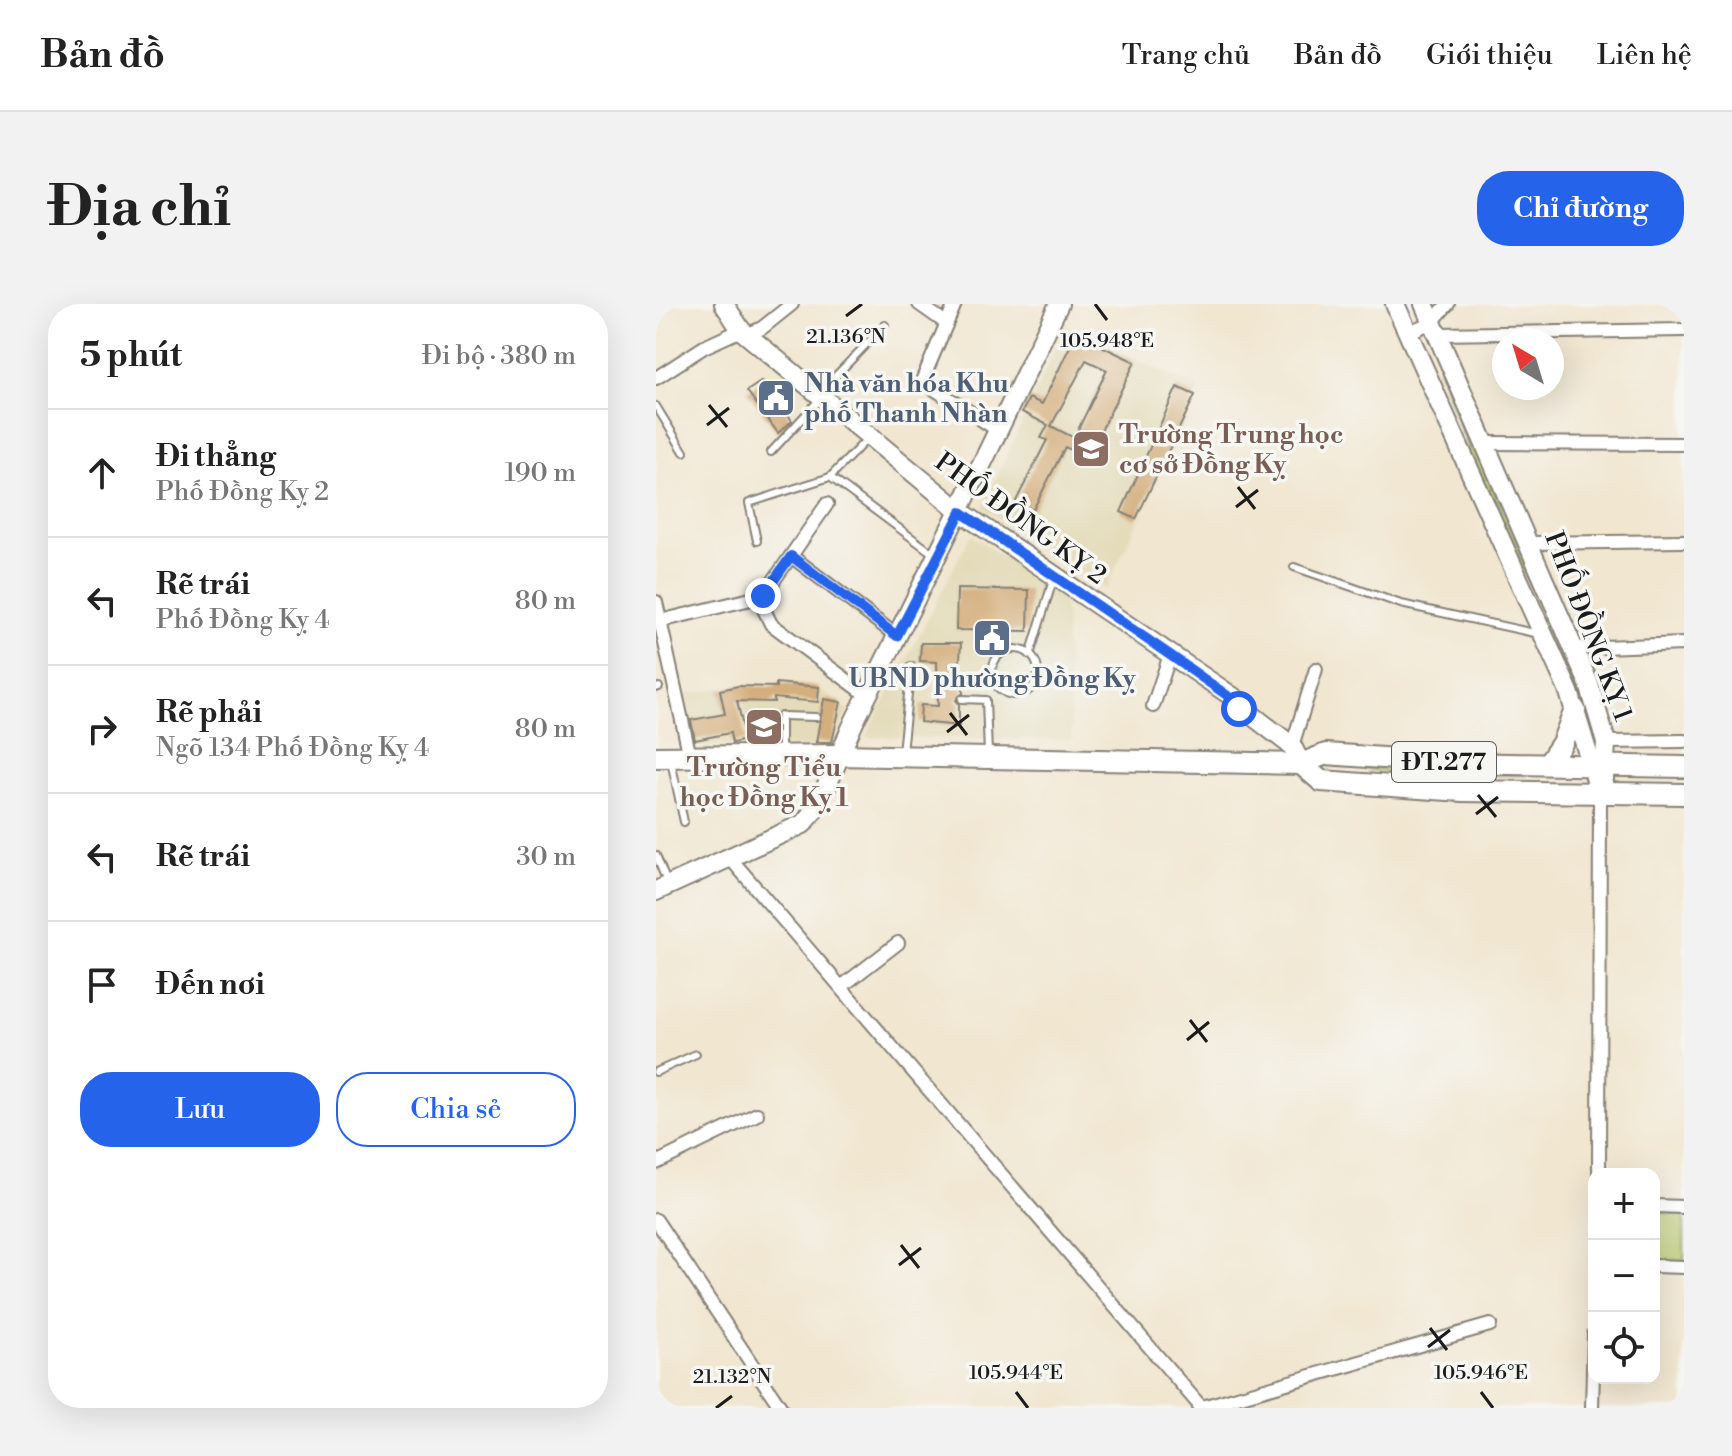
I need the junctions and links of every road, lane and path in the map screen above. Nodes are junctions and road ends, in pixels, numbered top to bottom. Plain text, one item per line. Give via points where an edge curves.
1 (724, 304) edge
2 (792, 304) edge
3 (919, 304) edge
4 (955, 304) edge
5 (1059, 304) edge
6 (1395, 304) edge
7 (1424, 304) edge
8 (1448, 304) edge
9 (946, 323) junction
10 (885, 325) dead end
11 (1435, 328) junction
12 (1684, 330) edge
13 (745, 332) junction
14 (1407, 333) junction
15 (656, 378) edge
16 (821, 395) junction
17 (656, 406) edge
18 (999, 431) junction
19 (870, 437) junction
20 (1484, 443) junction
21 (1684, 444) edge
22 (684, 452) dead end
23 (771, 452) dead end
24 (830, 477) junction
25 (827, 504) dead end
26 (961, 512) junction
27 (757, 541) dead end
28 (1684, 541) edge
29 (1530, 543) junction
30 (791, 556) junction
31 (938, 557) junction
32 (1294, 567) dead end
33 (1055, 574) junction
34 (758, 597) junction
35 (656, 602) edge
36 (660, 621) junction
37 (1542, 634) junction
38 (897, 636) junction
39 (1684, 644) edge
40 (1574, 648) junction
41 (1030, 655) junction
42 (1170, 655) junction
43 (911, 666) dead end
44 (1316, 669) dead end
45 (1002, 692) junction
46 (867, 695) junction
47 (962, 699) dead end
48 (986, 700) junction
49 (1153, 706) dead end
50 (1575, 710) junction
51 (816, 717) dead end
52 (755, 722) dead end
53 (781, 723) junction
54 (1684, 741) edge
55 (1606, 742) junction
56 (837, 755) junction
57 (1297, 755) junction
58 (781, 756) junction
59 (902, 756) junction
60 (672, 757) edge
61 (988, 758) junction
62 (1548, 764) junction
63 (1598, 764) junction
64 (1684, 767) edge
65 (1600, 793) junction
66 (1684, 794) edge
67 (684, 822) dead end
68 (656, 855) edge
69 (730, 858) junction
70 (662, 889) edge
71 (898, 943) dead end
72 (841, 987) junction
73 (696, 1054) dead end
74 (656, 1072) edge
75 (757, 1114) dead end
76 (656, 1163) edge
77 (1599, 1168) edge
78 (1660, 1206) edge
79 (1684, 1207) edge
80 (656, 1220) edge
81 (1660, 1266) edge
82 (1684, 1267) edge
83 (1490, 1325) dead end
84 (1593, 1384) edge
85 (1200, 1407) edge
86 (781, 1408) edge
87 (1592, 1408) edge

1 - 13 street, PHỐ ĐỒNG KỴ 2
2 - 13 street via 762,328
3 - 9 street
4 - 9 street
5 - 18 street
6 - 14 street, PHỐ ĐỒNG KỴ 1
7 - 11 street, PHỐ ĐỒNG KỴ 1
8 - 11 street
9 - 18 street via 922,381
10 - 16 lane
11 - 12 street
11 - 14 street
11 - 20 street, PHỐ ĐỒNG KỴ 1
13 - 15 street via 690,355
13 - 16 street, PHỐ ĐỒNG KỴ 2
14 - 37 street, PHỐ ĐỒNG KỴ 1
16 - 19 street, PHỐ ĐỒNG KỴ 2
16 - 23 lane
17 - 22 lane
18 - 26 street
19 - 24 lane
19 - 26 street, PHỐ ĐỒNG KỴ 2
20 - 21 street
20 - 29 street, PHỐ ĐỒNG KỴ 1
24 - 27 lane via 749,503
24 - 31 lane
25 - 30 street
26 - 31 street
26 - 33 street, PHỐ ĐỒNG KỴ 2
28 - 29 street
29 - 40 street, PHỐ ĐỒNG KỴ 1
30 - 34 street via 769,590
30 - 38 street
31 - 38 street
32 - 37 lane via 1401,604
33 - 41 lane
33 - 42 street, PHỐ ĐỒNG KỴ 2
34 - 36 street
34 - 46 street via 771,624
35 - 36 street
36 - 60 street
37 - 50 street, PHỐ ĐỒNG KỴ 1
38 - 46 street
39 - 40 street
40 - 55 street, PHỐ ĐỒNG KỴ 1
41 - 45 lane via 1037,668 1035,683 1017,695
41 - 45 lane via 1009,650 996,659 992,673
42 - 49 street
42 - 57 street, PHỐ ĐỒNG KỴ 2
43 - 59 lane
44 - 57 street
45 - 48 lane
46 - 56 street
47 - 48 lane
48 - 61 lane
50 - 62 main road
50 - 63 street, PHỐ ĐỒNG KỴ 1
51 - 53 lane via 781,716
52 - 53 lane
53 - 58 lane
54 - 55 street
55 - 63 street, PHỐ ĐỒNG KỴ 1
56 - 58 main road, ĐT.277
56 - 59 main road, ĐT.277
56 - 69 street via 815,812 803,824
57 - 61 main road, ĐT.277
57 - 62 main road, ĐT.277
57 - 65 main road, ĐT.277 via 1321,781
58 - 60 main road, ĐT.277
59 - 61 main road, ĐT.277
60 - 67 lane
62 - 63 main road, ĐT.277
63 - 64 main road, ĐT.277
63 - 65 street, PHỐ ĐỒNG KỴ 1
65 - 66 main road, ĐT.277
65 - 77 street
68 - 70 lane
69 - 70 street
69 - 72 street
71 - 72 street
72 - 85 street
73 - 74 lane
75 - 76 street
78 - 79 street
80 - 86 street
81 - 82 street
83 - 85 street
84 - 87 street

